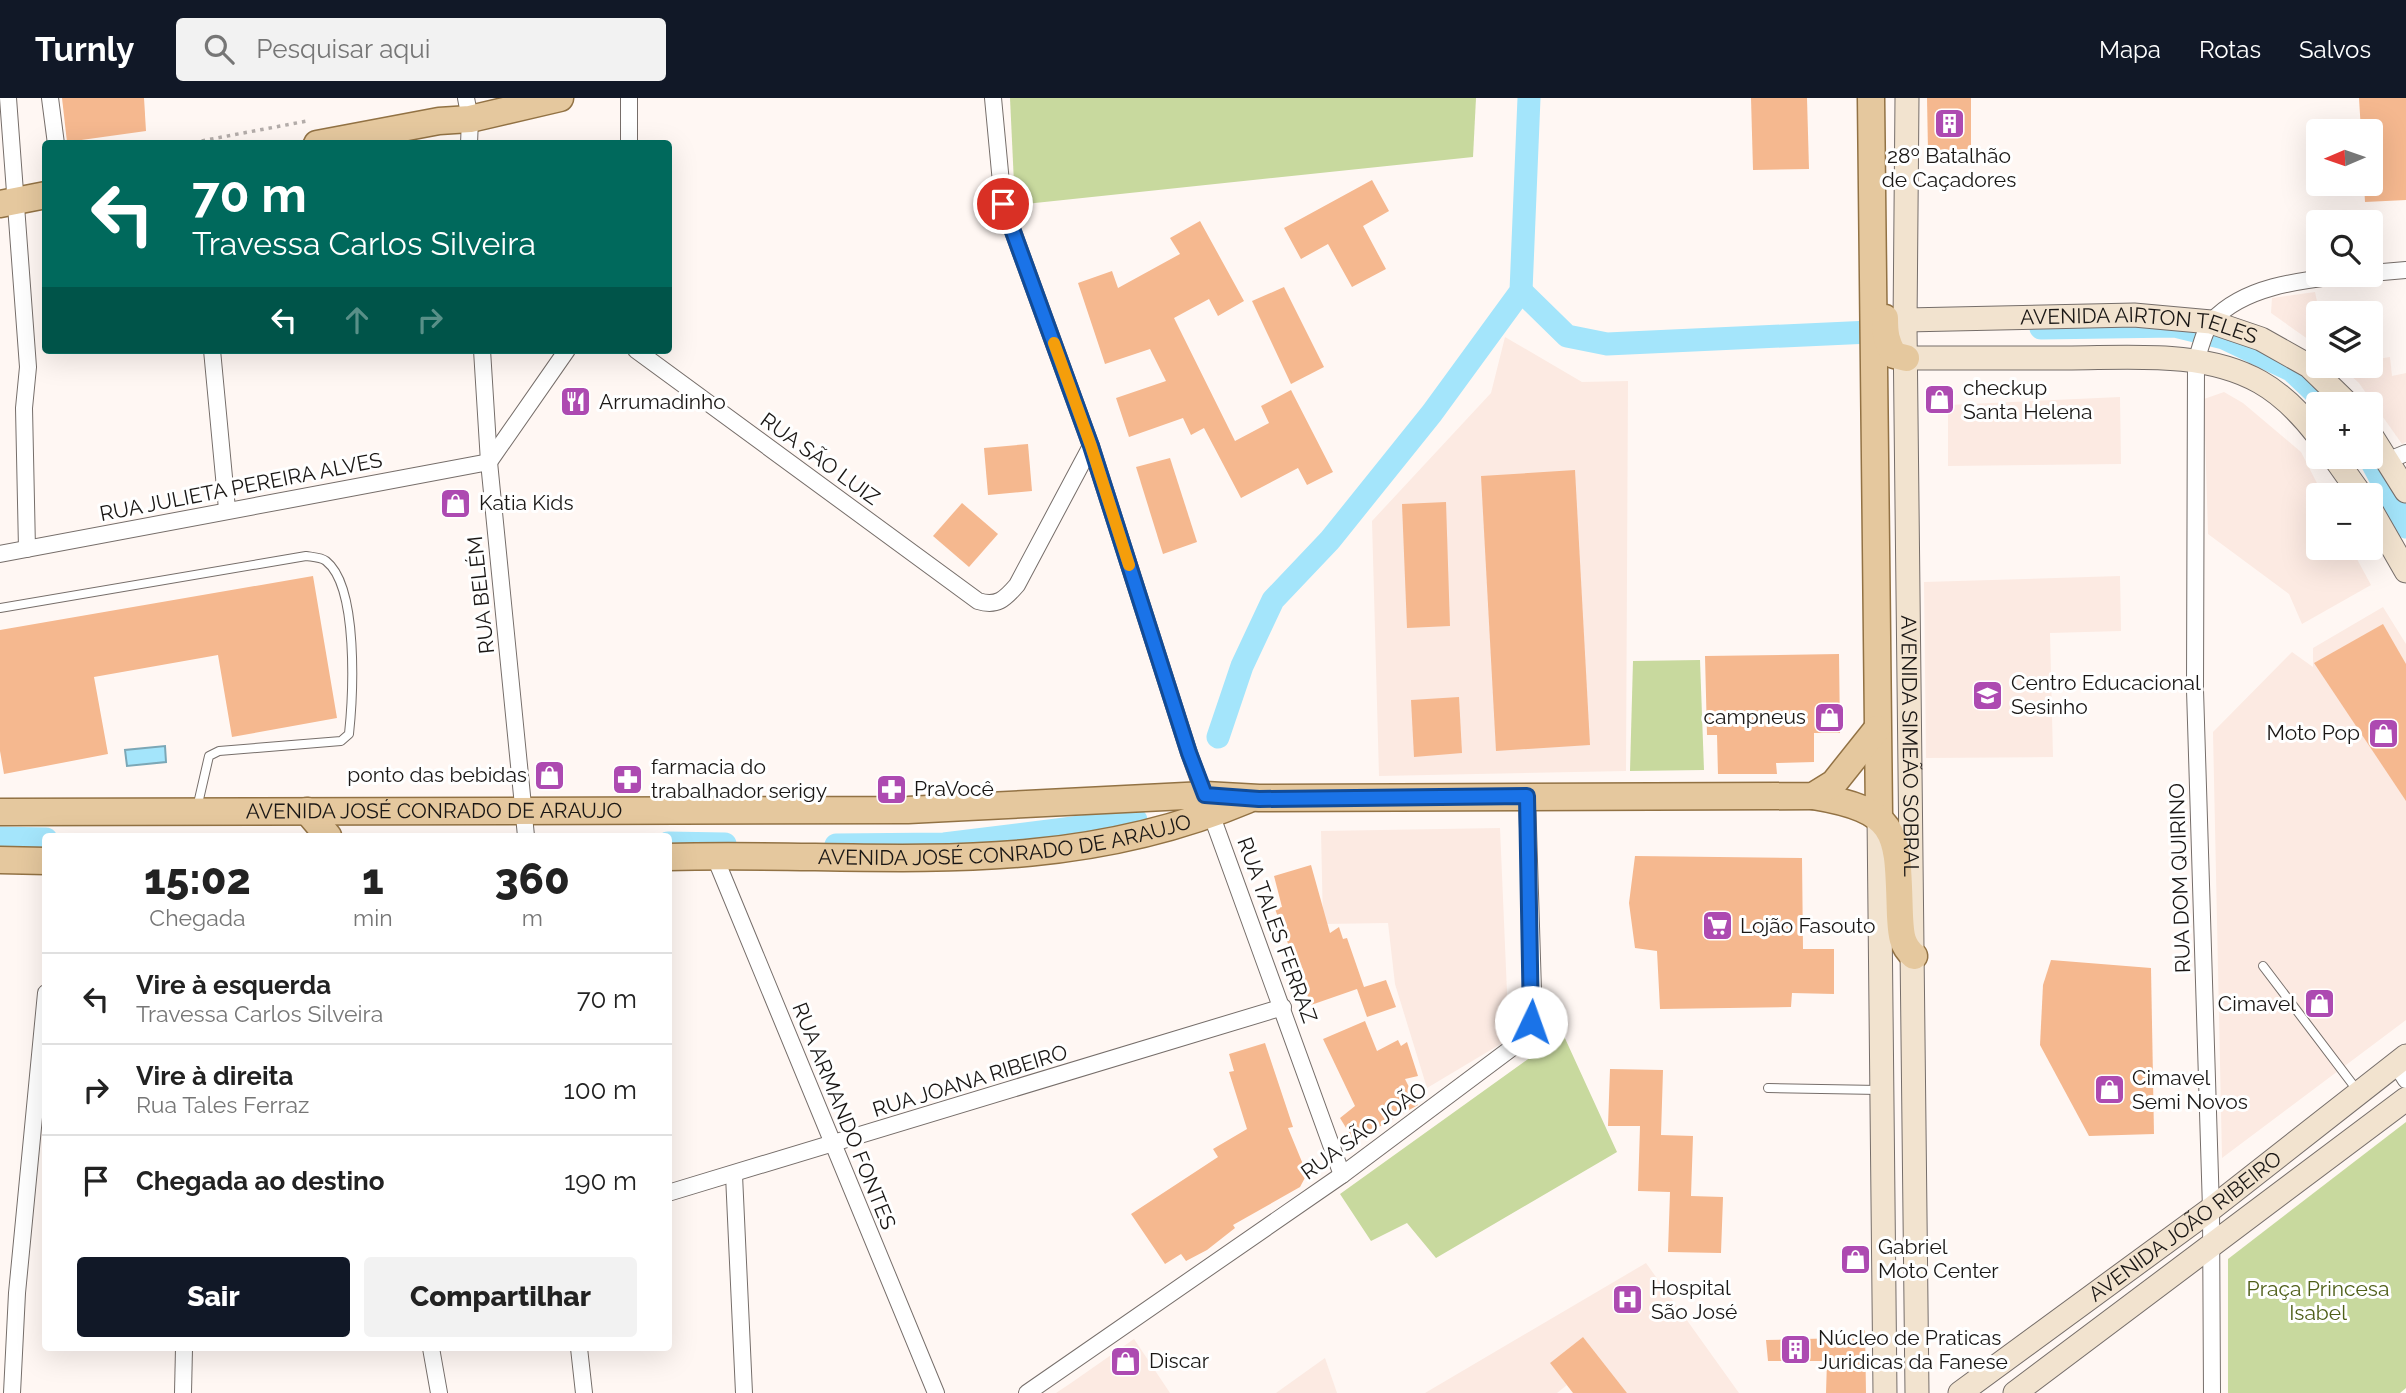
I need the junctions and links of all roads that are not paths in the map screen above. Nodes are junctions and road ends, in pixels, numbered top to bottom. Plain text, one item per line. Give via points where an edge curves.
1 (8, 98) edge
2 (50, 98) edge
3 (560, 98) edge
4 (629, 98) edge
5 (993, 98) edge
6 (1871, 98) edge
7 (1907, 98) edge
8 (468, 120) edge
9 (55, 140) edge
10 (338, 140) edge
11 (629, 140) edge
12 (42, 196) edge
13 (7, 202) edge
14 (2406, 270) edge
15 (2383, 272) edge
16 (2306, 282) edge
17 (2211, 323) junction
18 (1888, 332) junction
19 (212, 354) edge
20 (482, 354) edge
21 (564, 354) edge
22 (641, 354) edge
23 (1906, 358) junction
24 (2197, 359) junction
25 (2336, 392) edge
26 (2306, 423) edge
27 (2383, 444) edge
28 (1091, 446) junction
29 (2398, 456) edge
30 (489, 462) junction
31 (2406, 491) edge
32 (227, 509) junction
33 (2383, 531) edge
34 (27, 550) junction
35 (0, 554) edge
36 (2406, 571) edge
37 (0, 608) edge
38 (1877, 729) junction
39 (1527, 796) junction
40 (1813, 796) junction
41 (1209, 805) junction
42 (196, 811) junction
43 (0, 812) edge
44 (1879, 816) junction
45 (316, 822) edge
46 (524, 822) edge
47 (714, 855) junction
48 (672, 857) edge
49 (0, 860) edge
50 (42, 861) edge
51 (1914, 956) junction
52 (2263, 966) dead end
53 (1283, 1007) junction
54 (2403, 1067) edge
55 (42, 1072) edge
56 (1768, 1088) dead end
57 (1882, 1090) junction
58 (2359, 1092) junction
59 (2406, 1100) edge
60 (40, 1111) edge
61 (834, 1145) junction
62 (734, 1175) junction
63 (1342, 1175) junction
64 (672, 1193) edge
65 (2210, 1209) junction
66 (2211, 1245) junction
67 (0, 1291) edge
68 (17, 1293) junction
69 (184, 1351) edge
70 (432, 1351) edge
71 (579, 1351) edge
72 (12, 1393) edge
73 (183, 1393) edge
74 (439, 1393) edge
75 (584, 1393) edge
76 (744, 1393) edge
77 (936, 1393) edge
78 (1027, 1393) edge
79 (1885, 1393) edge
80 (1917, 1393) edge
81 (1960, 1393) edge
82 (2015, 1393) edge
83 (2212, 1393) edge

1 - 13 street
2 - 9 street
3 - 8 main road
4 - 11 street
5 - 28 street, RUA TALES FERRAZ via 1003,204
6 - 18 main road, AVENIDA SIMEÃO SOBRAL via 1872,195
7 - 18 main road, AVENIDA SIMEÃO SOBRAL
8 - 10 main road
12 - 13 main road
13 - 34 street via 27,367
14 - 15 street
16 - 17 street via 2246,297
17 - 18 main road, AVENIDA AIRTON TELES via 2134,315
17 - 24 street
17 - 25 main road, AVENIDA AIRTON TELES via 2261,339 2309,366
18 - 23 main road via 1894,355
18 - 38 main road, AVENIDA SIMEÃO SOBRAL
19 - 32 street
20 - 30 street, RUA BELÉM
21 - 30 street
22 - 28 street, RUA SÃO LUIZ via 978,601 999,603 1017,585
23 - 24 main road, AVENIDA AIRTON TELES
23 - 51 main road, AVENIDA SIMEÃO SOBRAL
24 - 26 main road, AVENIDA AIRTON TELES via 2260,382
24 - 65 street, RUA DOM QUIRINO via 2195,690
27 - 29 main road
28 - 41 street, RUA TALES FERRAZ
29 - 31 main road
30 - 32 street, RUA JULIETA PEREIRA ALVES
30 - 46 street, RUA BELÉM
32 - 34 street, RUA JULIETA PEREIRA ALVES
33 - 36 main road
34 - 35 street, RUA JULIETA PEREIRA ALVES
37 - 42 lane via 306,556 325,559 337,574 348,613 354,688 349,734 341,741 219,751 209,757
38 - 40 main road via 1834,783
38 - 44 main road, AVENIDA SIMEÃO SOBRAL
39 - 40 main road, AVENIDA SIMEÃO SOBRAL
39 - 41 main road, AVENIDA SIMEÃO SOBRAL via 1251,798
39 - 63 street, RUA SÃO JOÃO via 1531,1022 1511,1050
40 - 44 main road, AVENIDA SIMEÃO SOBRAL via 1841,800
41 - 46 main road, AVENIDA JOSÉ CONRADO DE ARAUJO
41 - 47 main road, AVENIDA JOSÉ CONRADO DE ARAUJO via 1124,839 990,858
41 - 53 street, RUA TALES FERRAZ
42 - 43 main road, AVENIDA JOSÉ CONRADO DE ARAUJO
42 - 45 main road, AVENIDA JOSÉ CONRADO DE ARAUJO
44 - 51 main road via 1894,836 1904,948
44 - 57 main road, AVENIDA SIMEÃO SOBRAL
45 - 46 main road, AVENIDA JOSÉ CONRADO DE ARAUJO
47 - 48 main road, AVENIDA JOSÉ CONRADO DE ARAUJO
47 - 61 street, RUA ARMANDO FONTES
49 - 50 main road
51 - 80 main road, AVENIDA SIMEÃO SOBRAL
52 - 58 lane
53 - 61 street, RUA JOANA RIBEIRO
53 - 63 street, RUA TALES FERRAZ
54 - 58 main road, AVENIDA JOÃO RIBEIRO
55 - 60 street
56 - 57 lane
57 - 79 main road, AVENIDA SIMEÃO SOBRAL
58 - 65 main road, AVENIDA JOÃO RIBEIRO
59 - 66 main road, AVENIDA JOÃO RIBEIRO
60 - 68 street
61 - 62 street, RUA JOANA RIBEIRO
61 - 77 street, RUA ARMANDO FONTES
62 - 64 street, RUA JOANA RIBEIRO
62 - 76 street
63 - 78 street, RUA SÃO JOÃO
65 - 66 street, RUA DOM QUIRINO
65 - 81 main road, AVENIDA JOÃO RIBEIRO
66 - 82 main road, AVENIDA JOÃO RIBEIRO
66 - 83 street, RUA DOM QUIRINO
67 - 68 street
68 - 72 street
69 - 73 street
70 - 74 street
71 - 75 street

